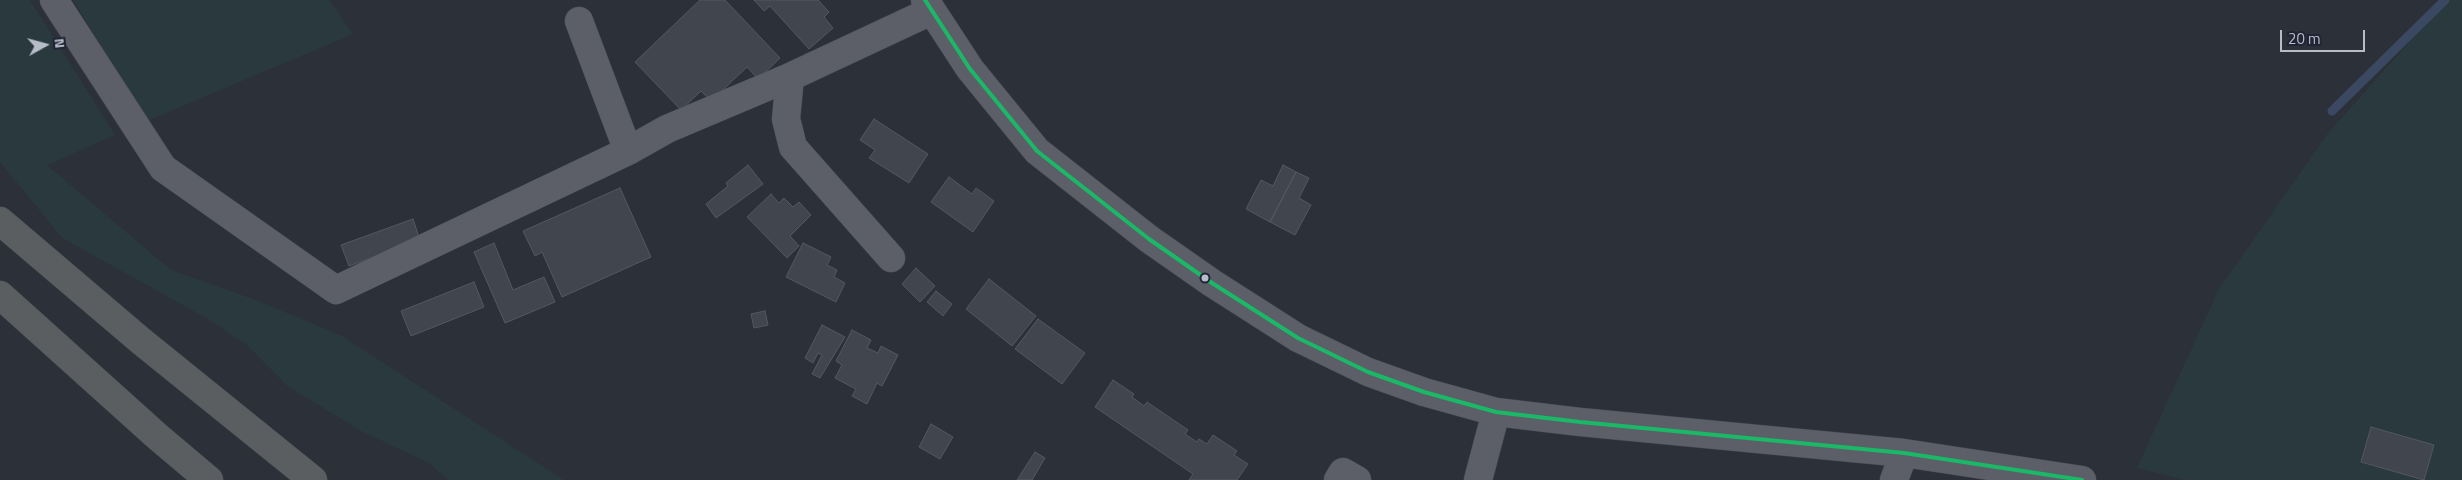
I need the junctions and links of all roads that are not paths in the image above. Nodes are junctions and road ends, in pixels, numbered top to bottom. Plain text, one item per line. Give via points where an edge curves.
1 (54, 0) edge
2 (928, 5) edge
3 (579, 21) dead end
4 (790, 77) junction
5 (628, 151) junction
6 (0, 221) edge
7 (891, 258) dead end
8 (0, 295) edge
9 (1496, 412) junction
10 (1904, 453) junction
11 (210, 480) edge
12 (313, 480) edge
13 (1338, 480) edge
14 (1357, 480) edge
15 (1478, 480) edge
16 (1894, 480) edge
17 (2082, 480) edge

1 - 5 street via 163,168 336,290
2 - 4 street
2 - 9 street via 970,70 1037,151 1212,284 1298,338 1368,372
3 - 5 street
4 - 5 street via 667,128
4 - 7 street via 786,119 793,148
6 - 12 highway via 148,347
8 - 11 highway
9 - 10 street
9 - 15 street
10 - 16 street
10 - 17 street
13 - 14 street via 1343,472

